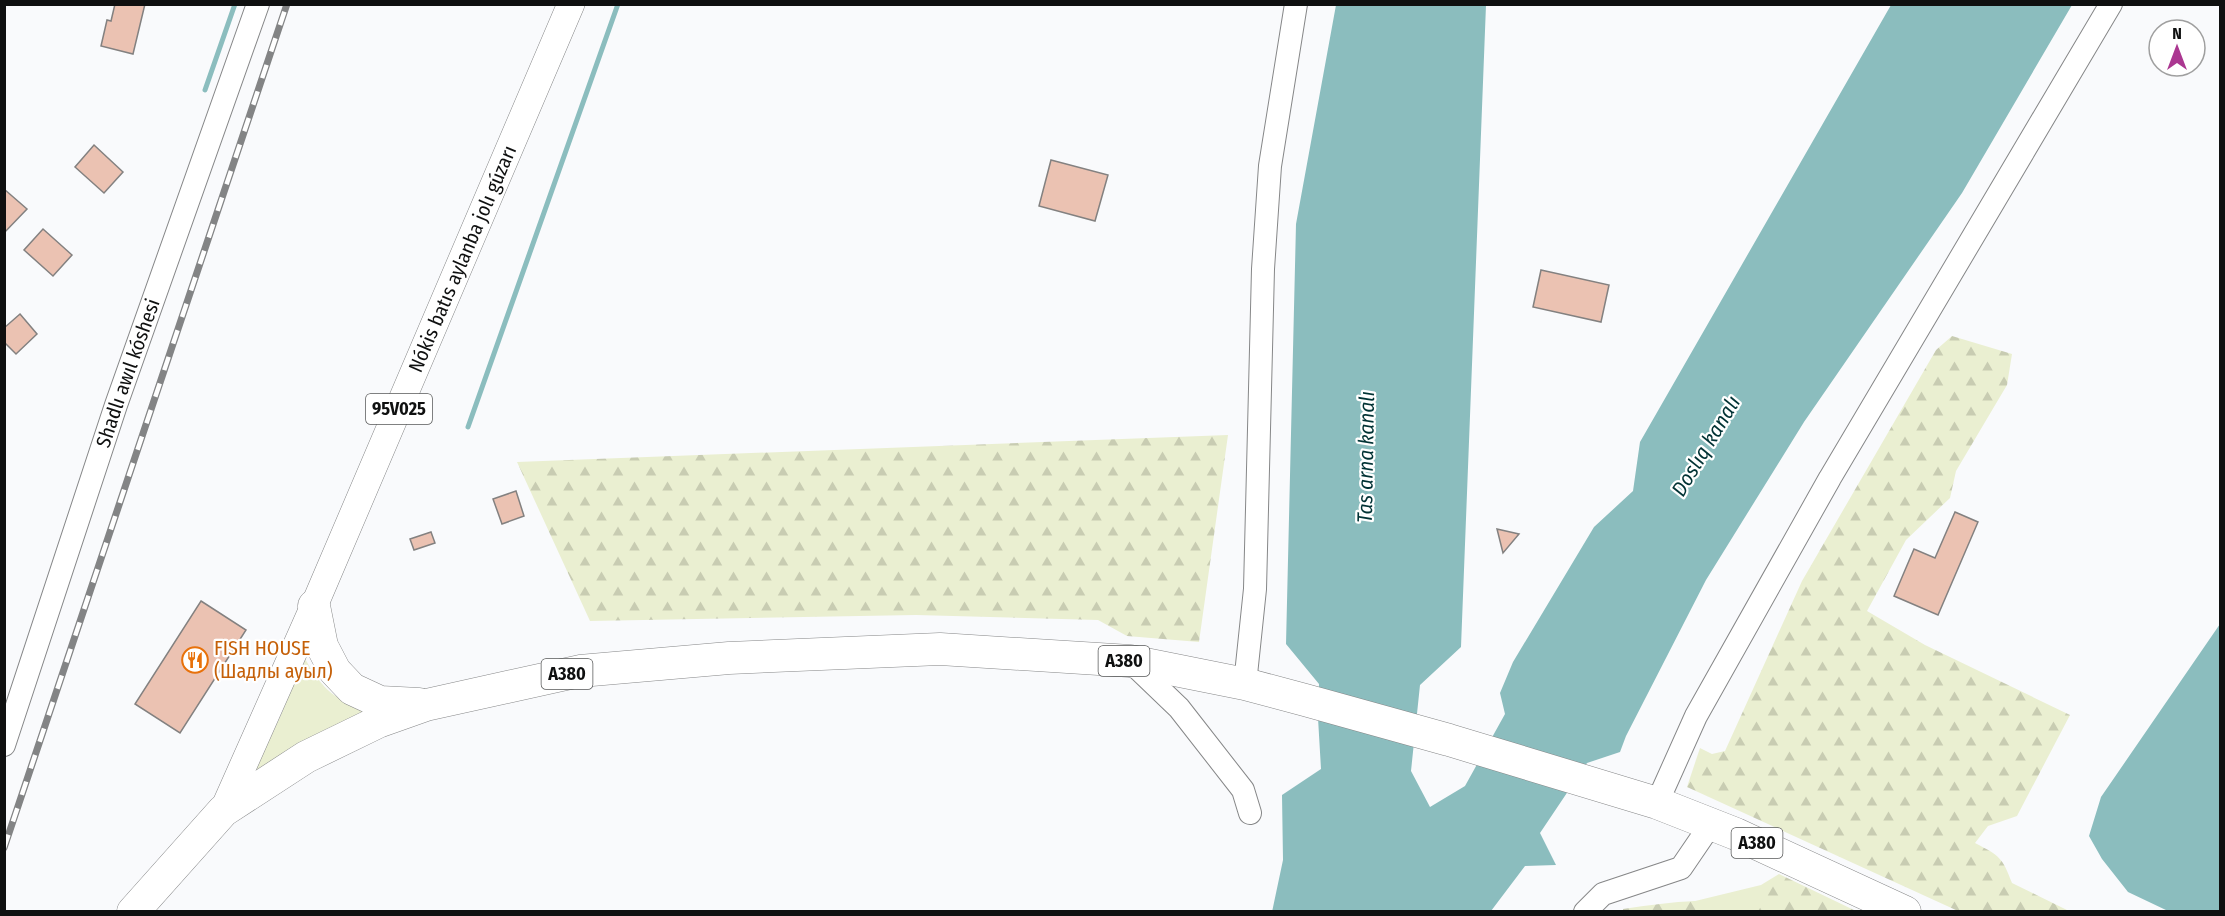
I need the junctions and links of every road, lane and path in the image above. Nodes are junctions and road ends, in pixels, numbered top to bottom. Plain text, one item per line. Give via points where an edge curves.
1 (258, 4) edge
2 (571, 4) edge
3 (1296, 4) edge
4 (2110, 4) edge
5 (314, 606) junction
6 (1130, 661) junction
7 (1245, 684) junction
8 (426, 705) junction
9 (4, 745) edge
10 (1657, 804) junction
11 (223, 811) junction
12 (1250, 813) dead end
13 (1711, 825) junction
14 (133, 912) edge
15 (1585, 912) edge
16 (1905, 912) edge

1 - 9 street, Shadlı awıl kóshesi via 116,405
2 - 5 main road, Nókis batıs aylanba jolı gúzarı / 95V025
3 - 7 street via 1270,166 1263,269 1255,589
4 - 10 street via 1830,478 1696,717
5 - 8 highway via 322,646 334,671 352,690 380,702
5 - 11 main road, Nókis batıs aylanba jolı gúzarı / 95V025
6 - 7 highway, A380
6 - 8 highway, A380 via 940,649 729,658 580,671
6 - 12 street via 1179,708 1243,790
7 - 10 highway, A380 via 1468,745
8 - 11 highway, A380 via 306,757
10 - 13 highway, A380
11 - 14 highway, A380
13 - 15 street via 1681,868 1603,894
13 - 16 highway, A380

